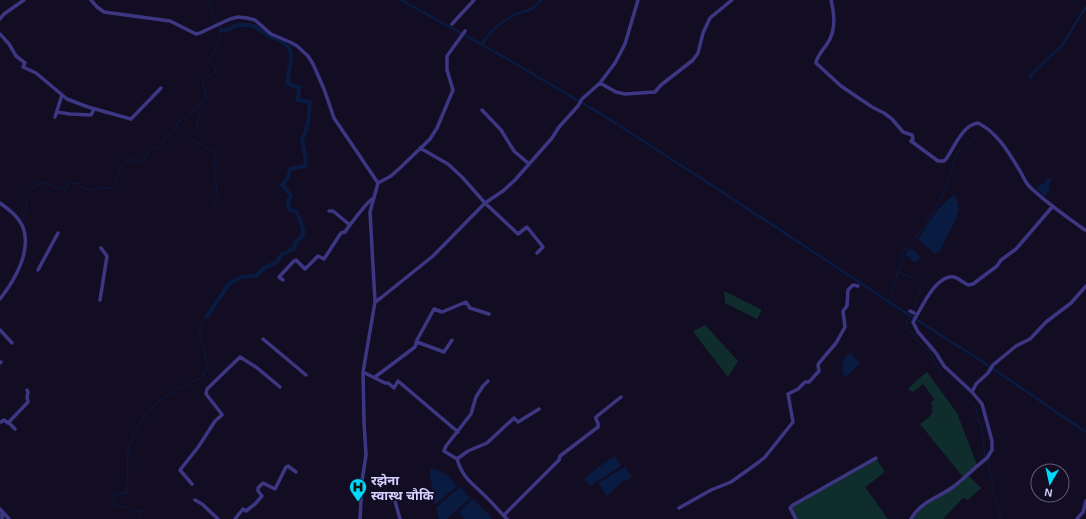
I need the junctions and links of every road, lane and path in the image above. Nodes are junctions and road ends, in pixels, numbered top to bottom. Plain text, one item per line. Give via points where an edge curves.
1 (24, 0) edge
2 (91, 0) edge
3 (474, 0) edge
4 (638, 0) edge
5 (732, 0) edge
6 (831, 0) edge
7 (0, 19) edge
8 (452, 24) dead end
9 (465, 31) dead end
10 (0, 34) edge
11 (600, 83) junction
12 (161, 88) dead end
13 (62, 95) junction
14 (94, 109) junction
15 (482, 110) dead end
16 (57, 112) junction
17 (55, 117) dead end
18 (420, 148) junction
19 (529, 164) junction
20 (378, 183) junction
21 (374, 198) junction
22 (0, 203) edge
23 (485, 203) junction
24 (1053, 206) junction
25 (329, 211) dead end
26 (350, 225) junction
27 (1086, 230) edge
28 (58, 233) dead end
29 (101, 248) dead end
30 (537, 253) dead end
31 (38, 270) dead end
32 (283, 280) dead end
33 (858, 286) dead end
34 (1086, 286) edge
35 (0, 298) edge
36 (100, 300) dead end
37 (375, 302) junction
38 (910, 310) dead end
39 (489, 314) dead end
40 (916, 314) junction
41 (0, 330) edge
42 (263, 339) dead end
43 (452, 340) dead end
44 (417, 342) junction
45 (12, 343) dead end
46 (363, 372) junction
47 (306, 375) dead end
48 (375, 377) junction
49 (488, 381) dead end
50 (280, 387) dead end
51 (26, 390) dead end
52 (972, 392) junction
53 (621, 397) dead end
54 (538, 409) dead end
55 (2, 422) dead end
56 (9, 423) junction
57 (15, 429) dead end
58 (458, 432) junction
59 (876, 458) dead end
60 (457, 459) junction
61 (296, 472) dead end
62 (192, 484) dead end
63 (195, 500) dead end
64 (1086, 500) edge
65 (396, 501) dead end
66 (679, 508) dead end
67 (1, 510) edge
68 (504, 515) junction
69 (2, 519) edge
70 (9, 519) edge
71 (218, 519) edge
72 (235, 519) edge
73 (360, 519) edge
74 (400, 519) edge
75 (507, 519) edge
76 (796, 519) edge
77 (911, 519) edge
78 (1077, 519) edge

1 - 7 street
2 - 20 street via 104,12 170,21 194,33 200,33 238,17 255,20 271,34 290,42 308,56 313,64 334,118
3 - 8 street
4 - 11 street via 623,49
5 - 11 street via 710,18 698,53 693,60 655,92 625,94
6 - 24 street via 833,31 816,63 841,86 884,113 903,132 912,135 912,142 938,161 944,161 963,133 971,125 978,123 1000,142 1028,185
9 - 18 street via 447,56 447,70 453,90 437,128
10 - 13 street via 16,56 24,62 23,67 36,73
11 - 19 street via 582,99
12 - 14 street via 131,119
13 - 14 street
13 - 16 street
14 - 16 street via 91,115
15 - 19 street via 501,130 514,151
16 - 17 street
18 - 20 street via 401,168
18 - 23 street via 448,164
19 - 23 street via 507,187
20 - 21 street
21 - 26 street
21 - 37 street via 370,212
22 - 35 street via 13,212 22,224 25,236 25,247 11,284
23 - 30 street via 518,234 527,227 543,247
23 - 37 street via 434,256
24 - 27 street
24 - 40 street via 1016,249 997,266 973,284 968,285 956,278 948,277 941,280
25 - 26 street via 333,211
26 - 32 street via 341,233 324,259 318,256 305,269 294,261 279,277
28 - 31 street
29 - 36 street via 107,256
33 - 66 street via 853,285 848,290 847,306 843,311 845,327 836,344 818,365 820,371 809,382 788,394 793,422 785,434 754,466 731,482
34 - 52 street via 1071,303 1046,322 1030,339 1012,349 993,365
37 - 46 street
38 - 40 street
39 - 44 street via 470,308 466,302 442,312 434,309
40 - 52 street via 913,322 918,332 944,366
41 - 45 street
42 - 47 street
43 - 44 street via 444,352
44 - 48 street via 415,347
46 - 48 street
46 - 73 street via 366,454
48 - 58 street via 394,388 398,382
49 - 58 street via 476,397 471,414
50 - 62 street via 240,357 207,389 206,394 222,415 180,470
51 - 56 street via 28,402
52 - 77 street via 983,409 992,441 990,454 954,486 922,506
53 - 68 street via 596,417 598,427 560,456 559,460
54 - 60 street via 518,422 514,418 487,443
55 - 56 street via 4,420
56 - 57 street
58 - 60 street via 444,451
59 - 76 street via 791,507
60 - 68 street via 467,480
61 - 72 street via 286,467 275,489 263,483 258,488 262,496 256,504 246,511 243,509
63 - 71 street
64 - 78 street via 1083,512
65 - 74 street
67 - 69 street
67 - 70 street
68 - 75 street

